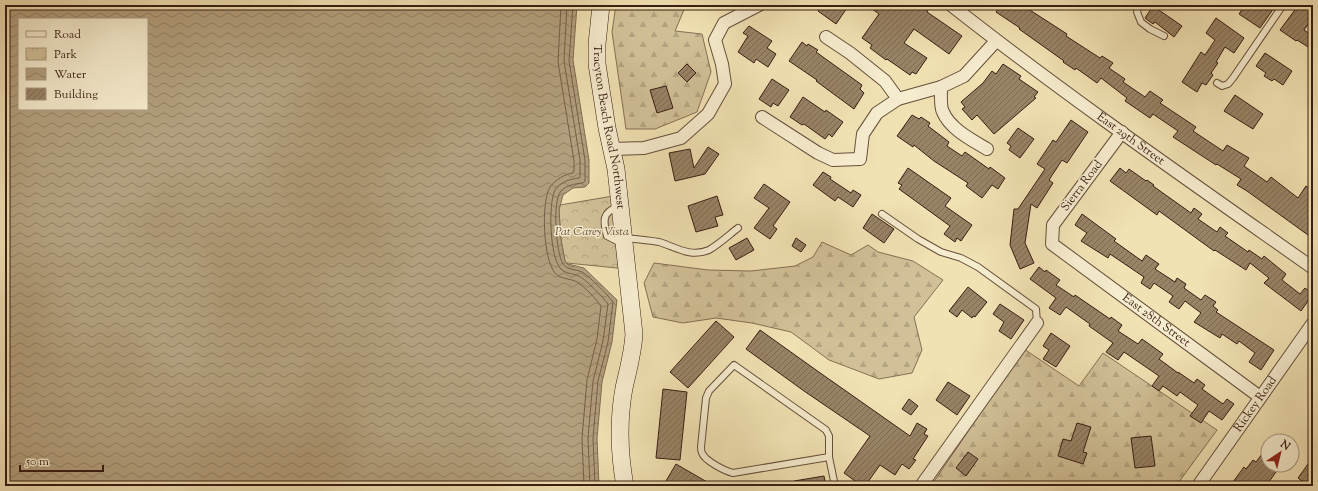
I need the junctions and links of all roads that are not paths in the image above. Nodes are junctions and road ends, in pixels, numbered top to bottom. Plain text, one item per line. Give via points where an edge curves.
1 (600, 5) edge
2 (759, 5) edge
3 (951, 5) edge
4 (1139, 5) edge
5 (1283, 5) edge
6 (1164, 36) dead end
7 (826, 37) dead end
8 (996, 40) junction
9 (1217, 84) dead end
10 (940, 87) junction
11 (898, 99) junction
12 (762, 117) dead end
13 (1122, 132) junction
14 (612, 149) junction
15 (987, 149) dead end
16 (882, 214) dead end
17 (738, 228) dead end
18 (624, 241) junction
19 (1052, 244) joint
20 (1313, 268) edge
21 (1037, 322) joint
22 (1313, 323) edge
23 (1260, 397) junction
24 (829, 457) junction
25 (625, 486) edge
26 (835, 486) edge
27 (921, 486) edge
28 (1198, 486) edge

1 - 14 main road, Tracyton Beach Road Northwest via 597,64
2 - 14 street via 724,23 715,40 725,84 708,114 680,138 644,148
3 - 8 street, East 29th Street
4 - 6 lane via 1137,12 1141,22
5 - 9 lane via 1228,84
7 - 11 street via 885,82
8 - 10 street via 964,76
8 - 13 street, East 29th Street
10 - 11 street
10 - 15 street via 942,112 954,127
11 - 12 street via 877,113 863,134 860,159 833,160
13 - 19 street, Sierra Road via 1053,225
13 - 20 street, East 29th Street
14 - 18 main road, Tracyton Beach Road Northwest
16 - 21 lane via 918,239 941,252 978,267 1010,289 1036,309
17 - 18 lane via 710,249 696,253 660,243
18 - 25 main road, Tracyton Beach Road Northwest via 634,334 619,433
19 - 23 street, East 28th Street
21 - 27 street
22 - 23 street, Rickey Road
23 - 28 street, Rickey Road
24 - 24 lane via 729,472 702,454 706,398 709,391 734,365 826,430 829,436
24 - 26 lane

